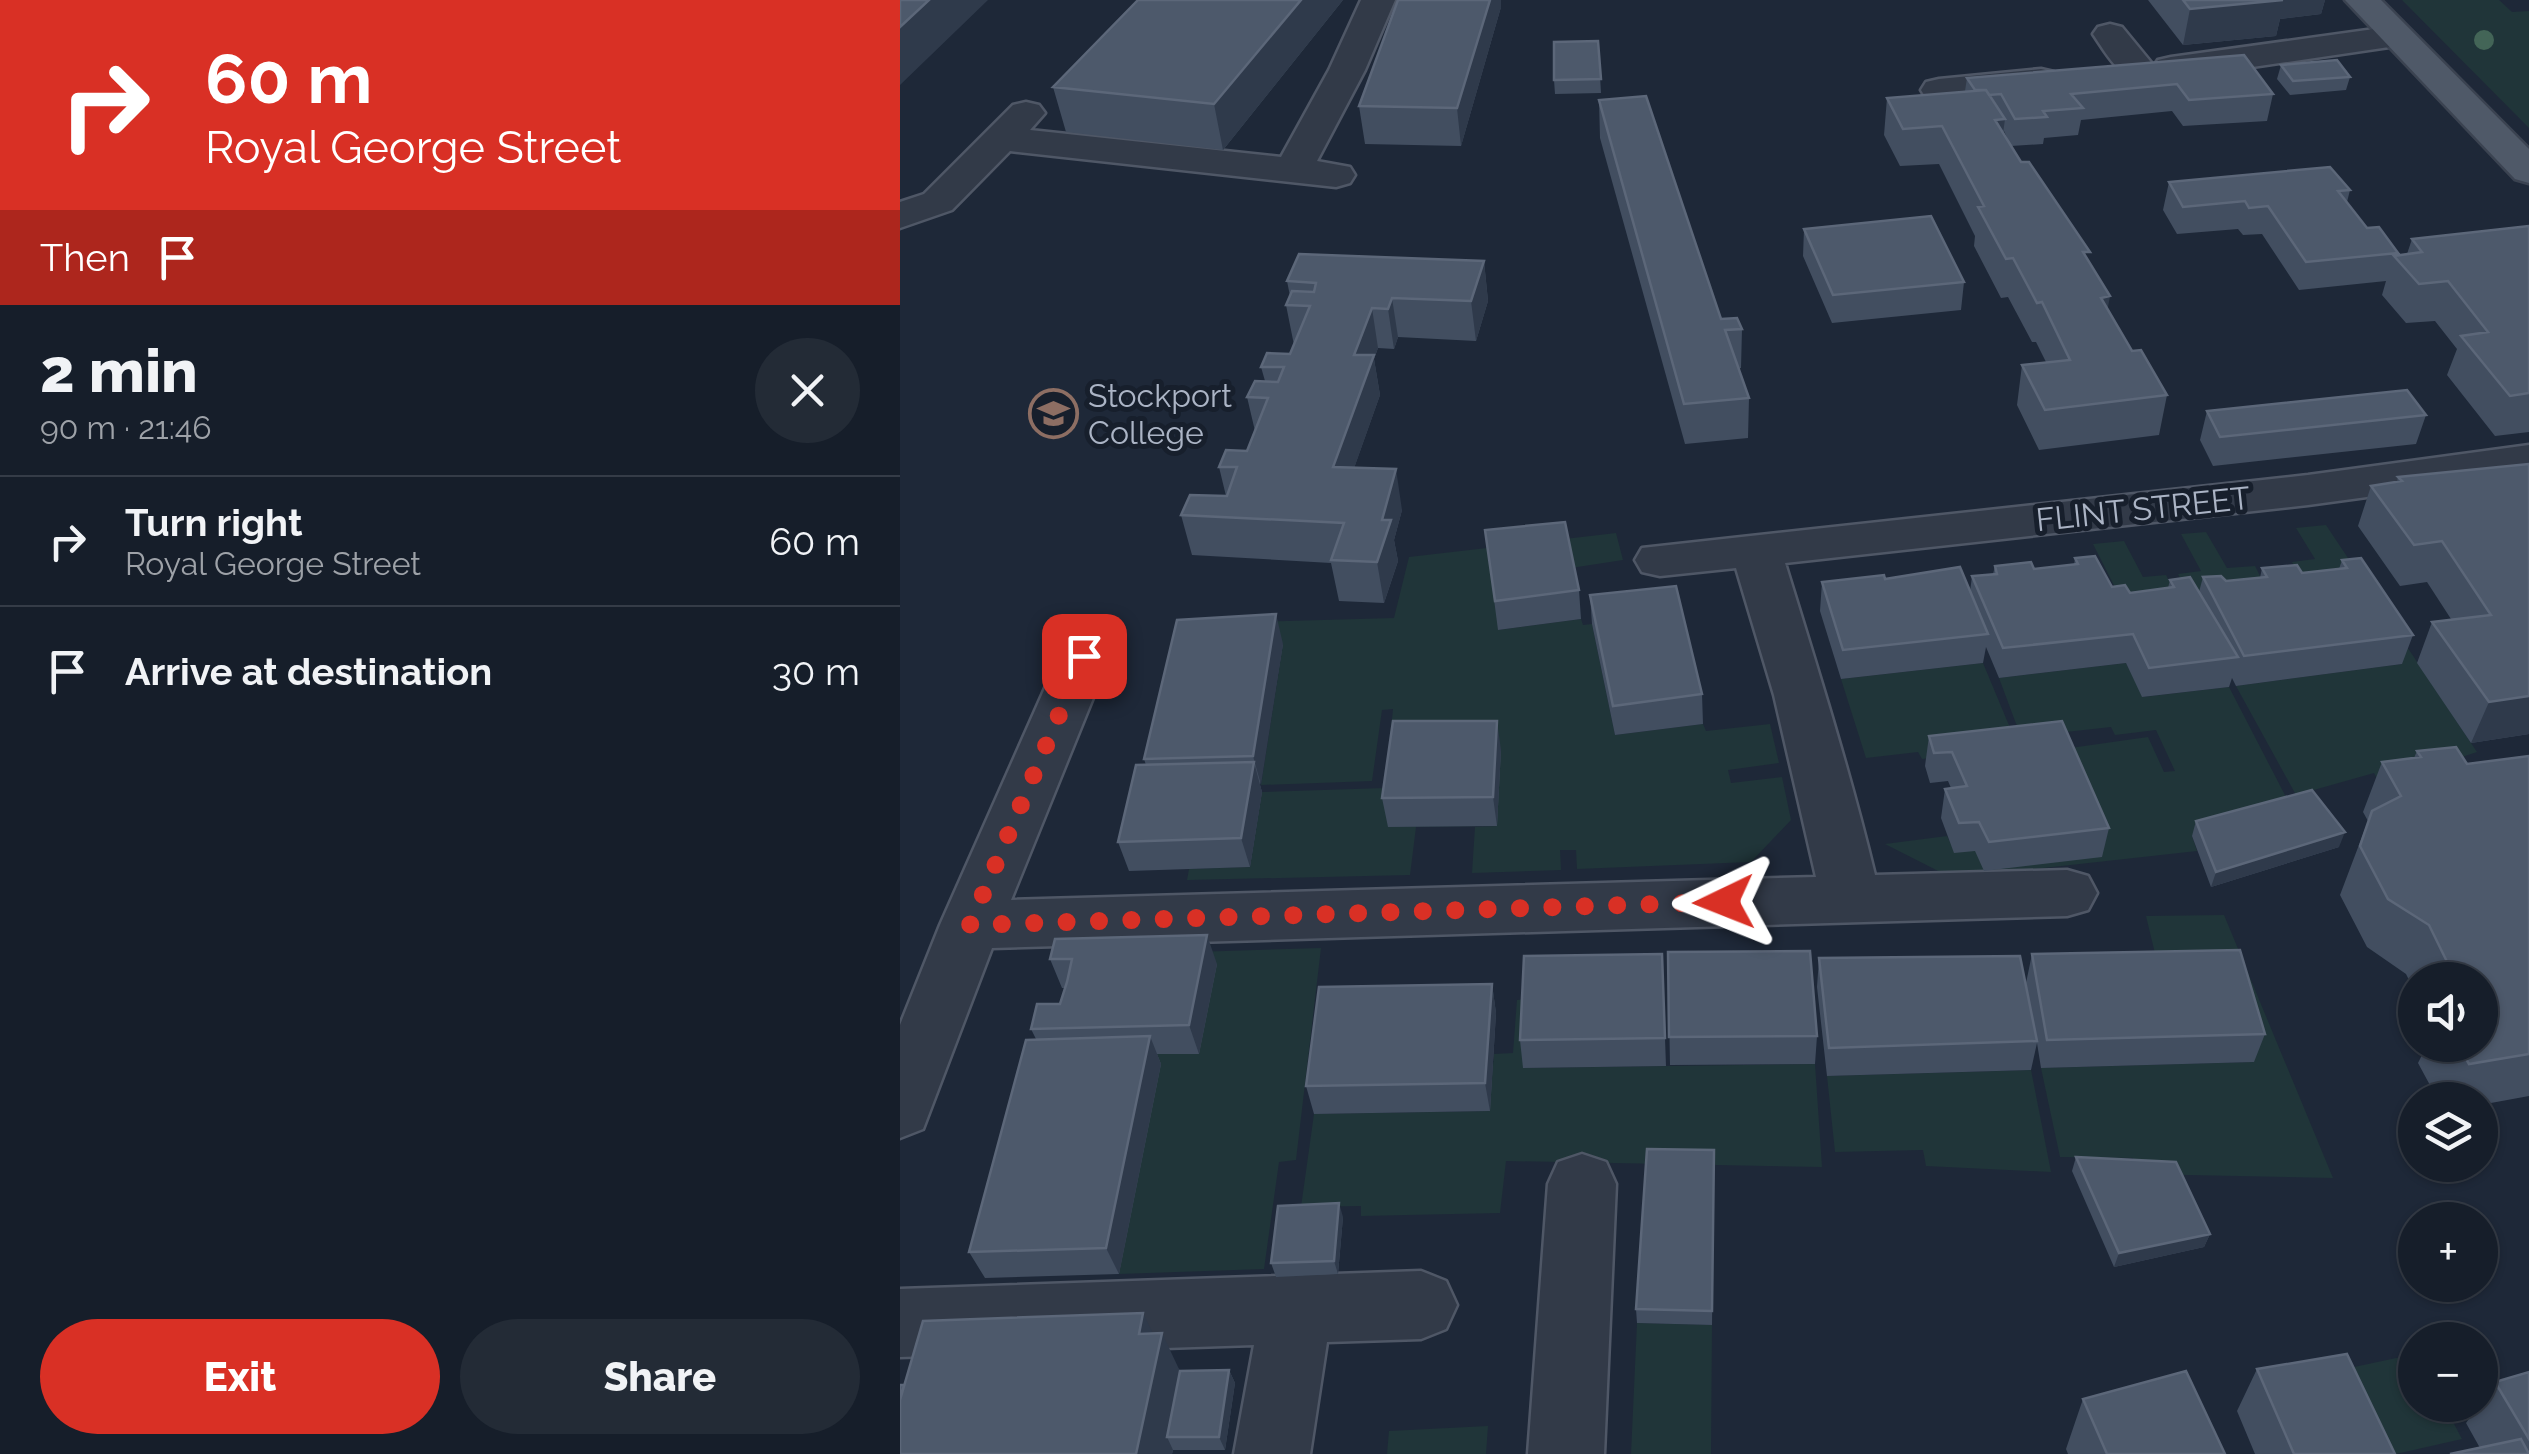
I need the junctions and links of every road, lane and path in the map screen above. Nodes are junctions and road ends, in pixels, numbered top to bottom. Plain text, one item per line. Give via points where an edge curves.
1 (1378, 0) edge
2 (2362, 0) edge
3 (2110, 34) dead end
4 (2396, 36) junction
5 (2140, 71) junction
6 (1939, 90) edge
7 (1293, 170) junction
8 (2529, 171) edge
9 (1336, 176) dead end
10 (900, 216) edge
11 (2529, 460) edge
12 (1757, 552) junction
13 (1660, 560) dead end
14 (1084, 656) dead end
15 (2067, 893) dead end
16 (1851, 898) junction
17 (970, 925) junction
18 (900, 1109) edge
19 (1582, 1184) dead end
20 (1421, 1305) dead end
21 (1296, 1310) junction
22 (900, 1323) edge
23 (1272, 1454) edge
24 (1566, 1454) edge

1 - 7 street
2 - 4 main road
3 - 5 street
4 - 5 street
4 - 8 main road
5 - 6 street
7 - 9 street
7 - 10 street via 1014,126 938,202
11 - 12 street, FLINT STREET
12 - 13 street, FLINT STREET
12 - 16 street
14 - 17 street
15 - 16 street
16 - 17 street
17 - 18 street
19 - 24 street
20 - 21 street
21 - 22 street
21 - 23 street

